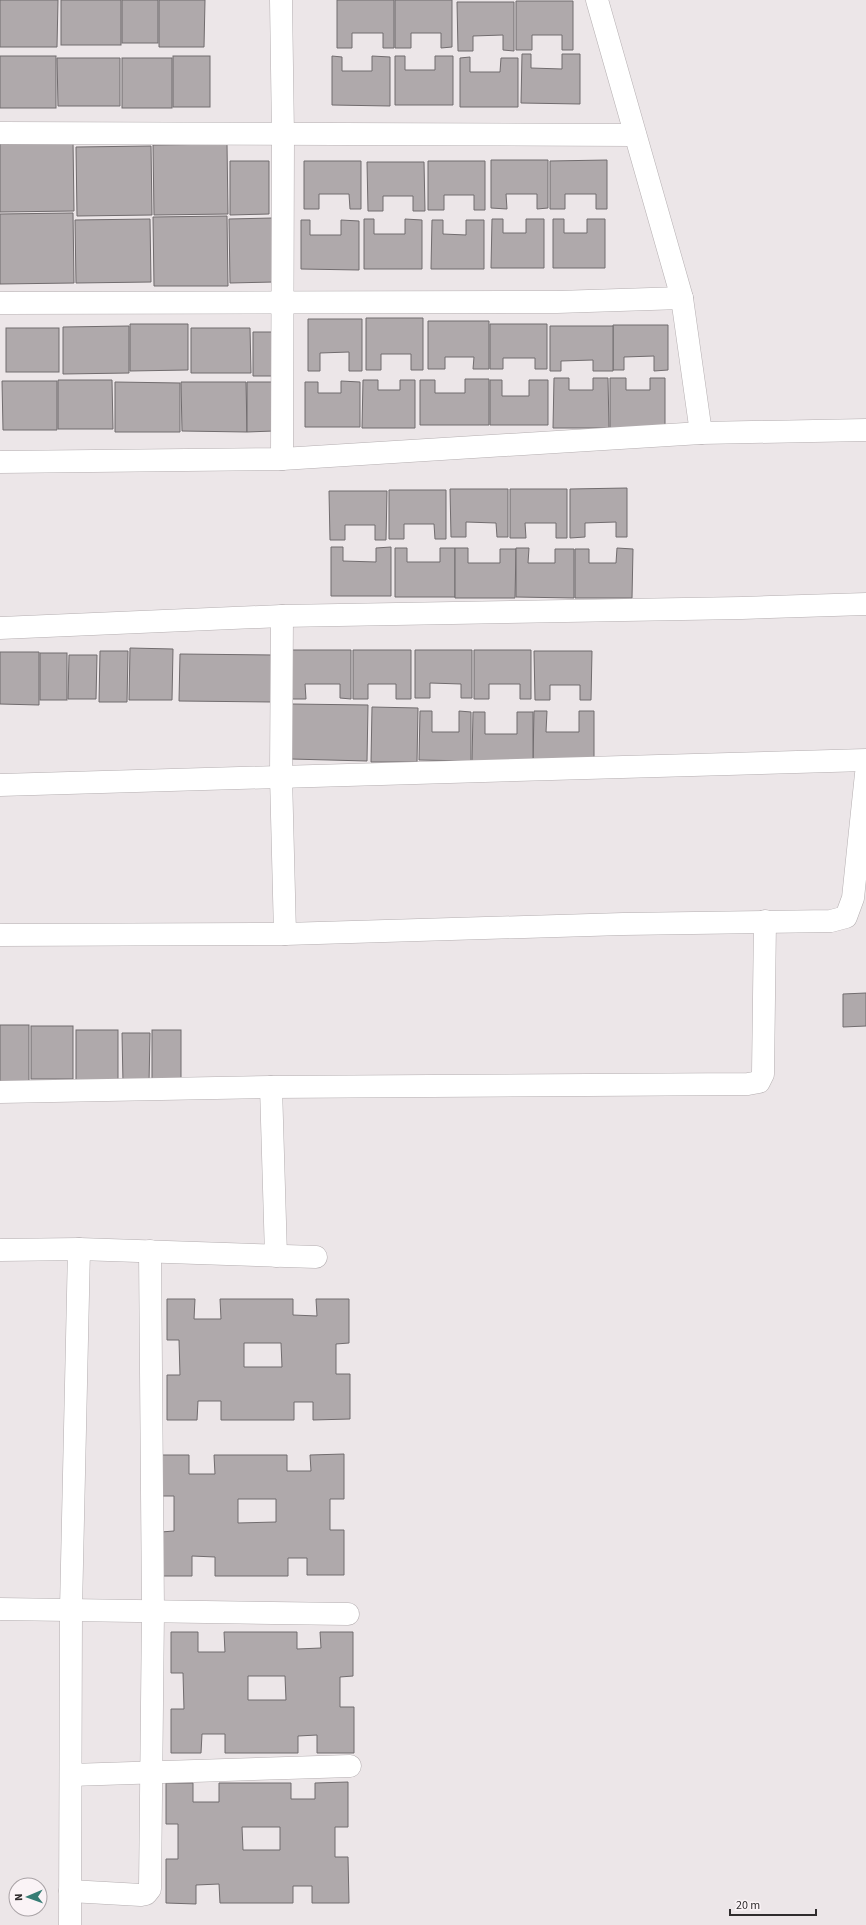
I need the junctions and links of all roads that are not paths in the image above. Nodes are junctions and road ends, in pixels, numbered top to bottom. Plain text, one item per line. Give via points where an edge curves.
1 (281, 0) edge
2 (597, 0) edge
3 (0, 133) edge
4 (283, 134) junction
5 (635, 135) junction
6 (682, 298) junction
7 (284, 302) junction
8 (0, 303) edge
9 (866, 430) edge
10 (700, 433) junction
11 (282, 459) junction
12 (0, 462) edge
13 (866, 604) edge
14 (282, 616) junction
15 (0, 628) edge
16 (866, 760) edge
17 (866, 774) edge
18 (280, 776) junction
19 (0, 785) edge
20 (765, 921) junction
21 (285, 934) junction
22 (0, 935) edge
23 (271, 1087) junction
24 (0, 1092) edge
25 (79, 1249) junction
26 (0, 1250) edge
27 (150, 1251) junction
28 (276, 1256) junction
29 (316, 1257) dead end
30 (0, 1609) edge
31 (71, 1609) junction
32 (153, 1611) junction
33 (348, 1614) dead end
34 (350, 1766) dead end
35 (151, 1772) junction
36 (70, 1775) junction
37 (70, 1891) junction
38 (70, 1925) edge

1 - 4 street
2 - 5 street
3 - 4 street
4 - 5 street
4 - 7 street
5 - 6 street
6 - 7 street via 557,302
6 - 10 street
7 - 8 street
7 - 11 street
9 - 10 street
10 - 11 street
11 - 12 street
13 - 14 street
14 - 15 street
14 - 18 street
16 - 18 street
17 - 20 street via 853,898 846,916 831,921
18 - 19 street
18 - 21 street
20 - 21 street
20 - 23 street via 763,1074 758,1082
21 - 22 street
23 - 24 street
23 - 28 street
25 - 26 street
25 - 27 street
25 - 31 street
27 - 28 street
27 - 32 street
28 - 29 street
30 - 31 street
31 - 32 street
31 - 36 street
32 - 33 street
32 - 35 street
34 - 35 street
35 - 36 street
35 - 37 street via 150,1889 141,1895
36 - 37 street
37 - 38 street

